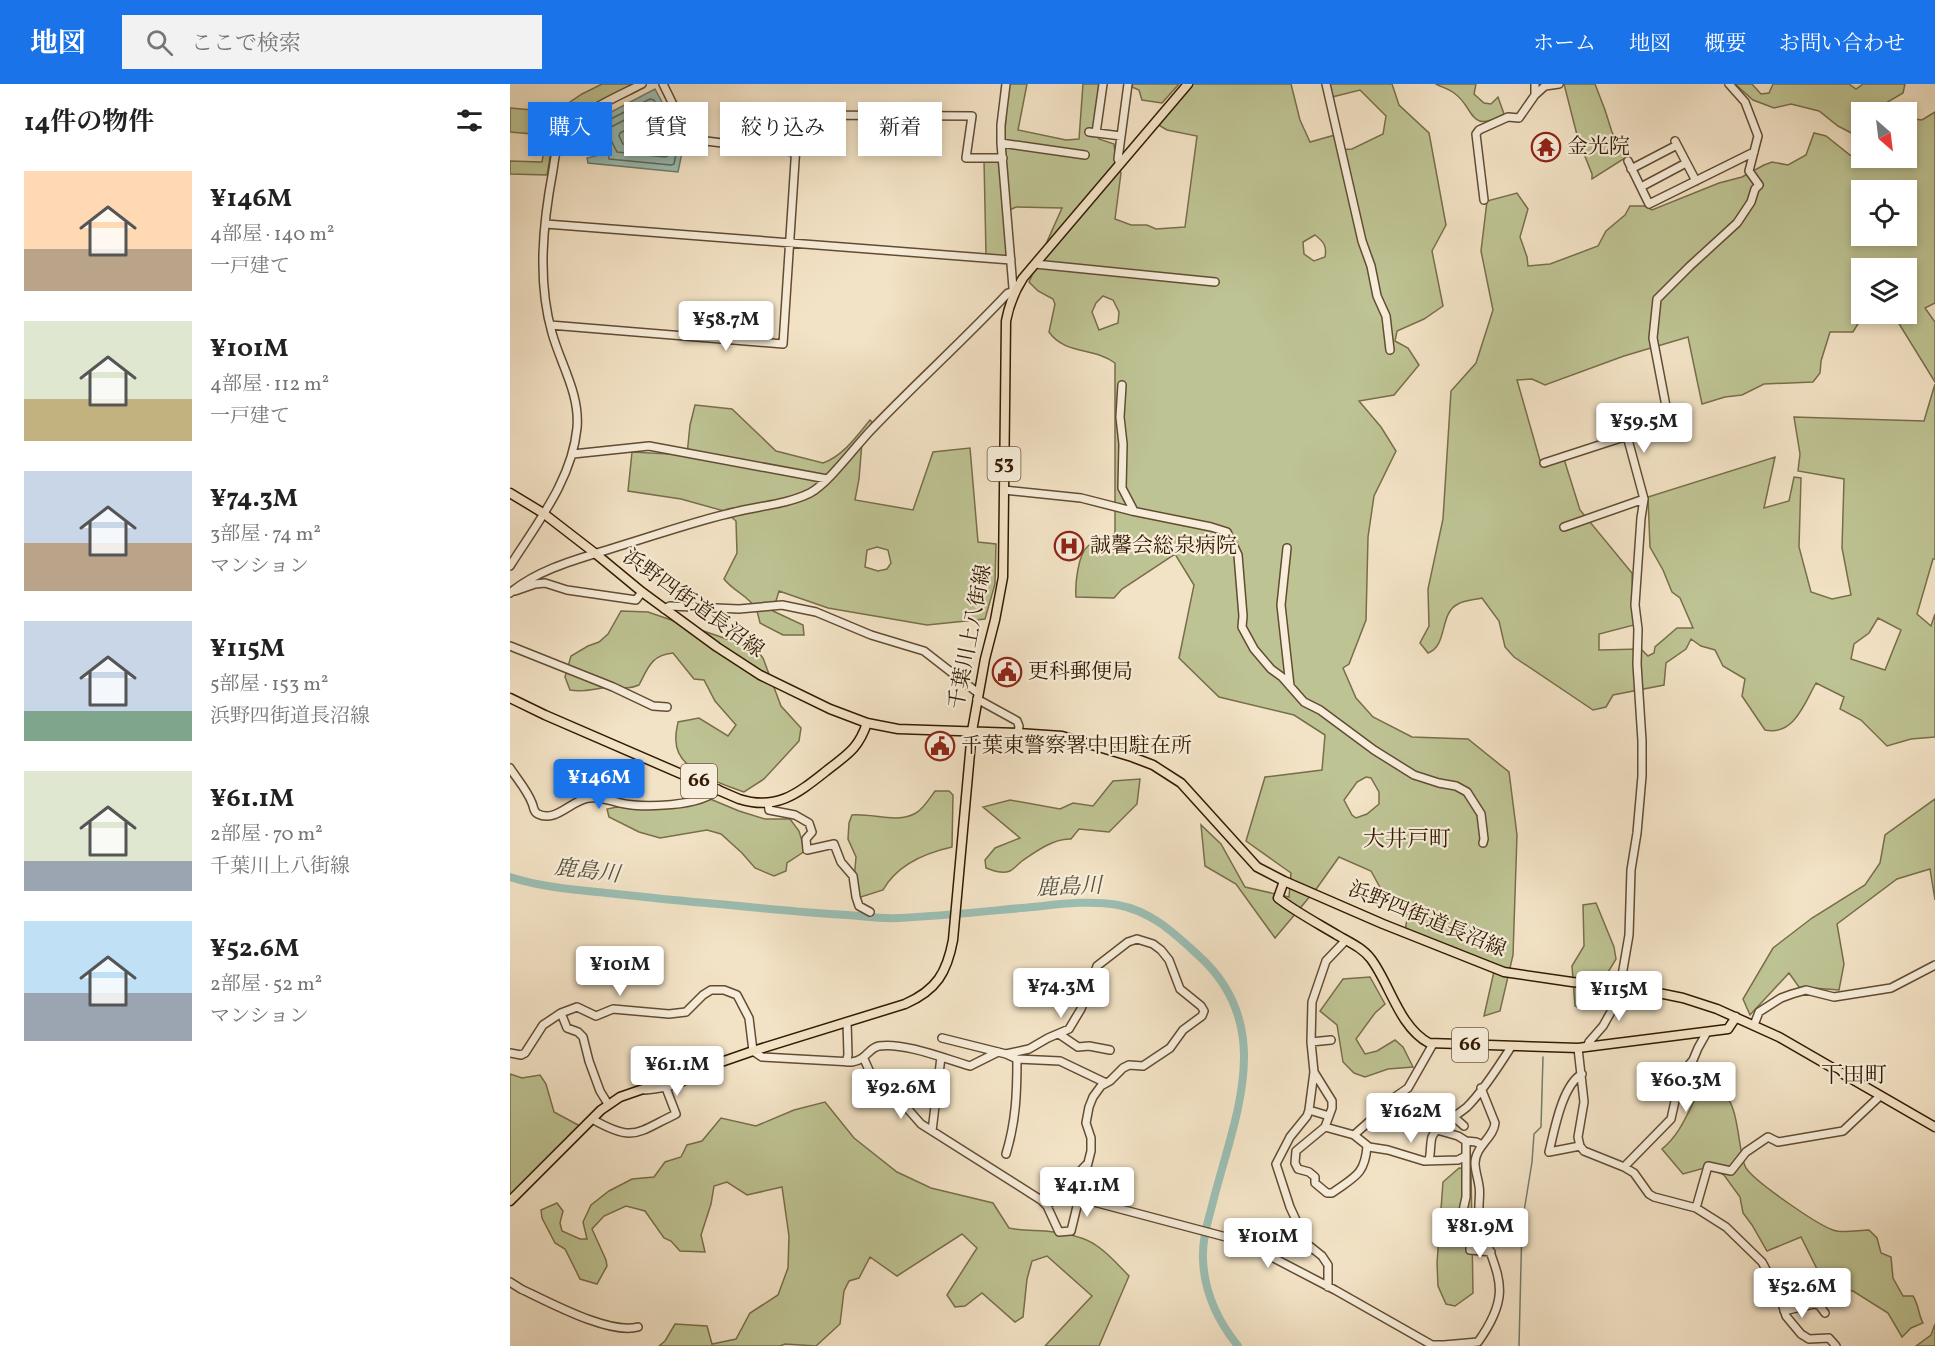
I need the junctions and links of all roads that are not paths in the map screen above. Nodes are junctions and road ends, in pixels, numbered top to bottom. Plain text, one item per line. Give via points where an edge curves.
1 (642, 84) edge
2 (663, 84) edge
3 (1006, 84) edge
4 (1103, 84) edge
5 (1128, 84) edge
6 (1188, 84) edge
7 (1326, 84) edge
8 (1535, 84) edge
9 (1559, 84) edge
10 (1729, 84) edge
11 (1535, 95) junction
12 (1526, 106) junction
13 (846, 115) edge
14 (1121, 136) junction
15 (720, 143) edge
16 (1001, 143) junction
17 (1754, 152) junction
18 (1085, 155) dead end
19 (795, 156) edge
20 (1003, 158) junction
21 (1628, 161) dead end
22 (1686, 163) junction
23 (1120, 164) junction
24 (1631, 169) junction
25 (1696, 181) junction
26 (1641, 187) junction
27 (1484, 200) dead end
28 (546, 224) junction
29 (789, 243) junction
30 (1011, 260) junction
31 (1035, 264) junction
32 (1215, 282) dead end
33 (1015, 291) junction
34 (550, 325) junction
35 (1390, 350) dead end
36 (1122, 385) dead end
37 (1627, 436) junction
38 (573, 454) junction
39 (1544, 463) dead end
40 (827, 479) junction
41 (1004, 490) junction
42 (510, 493) edge
43 (1644, 499) junction
44 (1132, 512) junction
45 (543, 513) junction
46 (1564, 527) dead end
47 (1287, 548) dead end
48 (596, 554) junction
49 (510, 566) edge
50 (642, 592) junction
51 (510, 593) edge
52 (664, 609) junction
53 (510, 646) edge
54 (1290, 686) junction
55 (978, 696) junction
56 (510, 698) edge
57 (667, 708) dead end
58 (867, 723) junction
59 (972, 731) junction
60 (1018, 733) junction
61 (510, 768) edge
62 (624, 778) dead end
63 (718, 789) junction
64 (609, 800) junction
65 (768, 803) junction
66 (1483, 843) dead end
67 (1284, 881) junction
68 (870, 912) dead end
69 (1346, 940) junction
70 (1935, 965) edge
71 (1620, 987) junction
72 (561, 1013) junction
73 (1736, 1017) junction
74 (847, 1022) junction
75 (1754, 1025) junction
76 (1707, 1032) junction
77 (1059, 1034) junction
78 (942, 1038) dead end
79 (1331, 1040) dead end
80 (1311, 1042) junction
81 (1433, 1044) junction
82 (1511, 1047) junction
83 (1582, 1047) junction
84 (1110, 1050) dead end
85 (753, 1051) junction
86 (998, 1052) junction
87 (510, 1053) edge
88 (1006, 1054) junction
89 (941, 1057) junction
90 (864, 1059) junction
91 (1017, 1059) junction
92 (846, 1062) junction
93 (707, 1067) junction
94 (1314, 1072) junction
95 (1582, 1074) junction
96 (1106, 1083) junction
97 (666, 1088) junction
98 (1481, 1088) junction
99 (633, 1091) junction
100 (1880, 1096) junction
101 (608, 1104) junction
102 (1309, 1110) junction
103 (1329, 1116) junction
104 (1454, 1117) junction
105 (592, 1119) junction
106 (1464, 1126) dead end
107 (1325, 1127) junction
108 (1935, 1127) edge
109 (1437, 1130) junction
110 (932, 1131) junction
111 (1354, 1135) junction
112 (1466, 1141) junction
113 (1482, 1145) junction
114 (1367, 1146) junction
115 (1580, 1146) junction
116 (1006, 1154) dead end
117 (1466, 1156) junction
118 (1428, 1160) junction
119 (1088, 1163) junction
120 (1624, 1167) junction
121 (1079, 1198) junction
122 (510, 1201) edge
123 (1047, 1206) junction
124 (1696, 1208) junction
125 (1491, 1252) junction
126 (510, 1282) edge
127 (1328, 1287) junction
128 (1784, 1311) junction
129 (1825, 1313) dead end
130 (638, 1327) dead end
131 (1807, 1343) edge
132 (1836, 1346) edge

1 - 28 street via 576,120 564,133 558,144
2 - 15 street via 690,139
3 - 16 street
4 - 14 street via 1093,132
5 - 14 street
6 - 23 main road, 千葉川上八街線 / 53
7 - 35 street via 1362,241 1386,316
8 - 11 street
8 - 12 street
9 - 11 street via 1545,86
10 - 17 street via 1745,102 1752,118 1758,136
11 - 12 street
12 - 27 street via 1520,118 1508,117 1477,132
13 - 20 street via 972,116 966,158
14 - 23 street
16 - 18 street
16 - 20 street
17 - 25 street
17 - 37 street via 1749,173 1759,185 1747,209 1730,232 1667,288 1655,304 1653,338 1669,422
19 - 29 street
20 - 30 street
21 - 24 street
22 - 24 street via 1676,143
22 - 25 street
22 - 26 street
23 - 31 main road, 千葉川上八街線 / 53
24 - 26 street
25 - 26 street via 1649,204
28 - 29 street
28 - 34 street via 543,264
29 - 30 street
29 - 34 street via 783,344
30 - 33 street
31 - 32 street
31 - 33 main road, 千葉川上八街線 / 53
33 - 40 street via 1008,293 873,427
33 - 41 main road, 千葉川上八街線 / 53 via 1006,321
34 - 38 street via 576,402
36 - 44 street via 1122,488
37 - 39 street
37 - 43 street
38 - 40 street via 649,446
38 - 45 street via 565,477
40 - 48 street via 804,495 718,516
41 - 44 street via 1082,498
41 - 55 main road, 千葉川上八街線 / 53 via 1001,589
42 - 45 main road, 浜野四街道長沼線
43 - 46 street
43 - 71 street via 1635,604 1642,767 1631,870 1629,935
44 - 54 street via 1227,532 1238,555 1242,627 1254,649
45 - 48 main road, 浜野四街道長沼線
45 - 49 street
47 - 54 street via 1281,605
48 - 50 main road, 浜野四街道長沼線
48 - 51 street via 539,573
50 - 51 street via 636,600 540,583
50 - 52 main road, 浜野四街道長沼線
52 - 55 street via 783,605 816,612 924,651
52 - 58 main road, 浜野四街道長沼線 via 760,675
53 - 57 street via 653,706
54 - 66 street via 1304,702 1414,775 1467,792 1481,814
55 - 59 main road, 千葉川上八街線 / 53
55 - 60 street via 1017,721
56 - 63 main road, 66
58 - 59 main road, 浜野四街道長沼線 via 898,729
58 - 65 main road, 66 via 854,750 797,793
59 - 60 main road, 浜野四街道長沼線
59 - 74 main road, 千葉川上八街線 / 53 via 955,923 947,965 930,989 918,998
60 - 67 main road, 浜野四街道長沼線 via 1062,736 1132,757 1165,772 1197,799 1257,867
61 - 64 street via 539,815 552,817 588,798
62 - 64 street
63 - 64 street via 708,797 685,803 642,807
63 - 65 main road, 66 via 746,801
65 - 68 street via 769,810 795,815 809,823 812,832 806,839 807,850 834,844 841,862 853,876 859,906
67 - 69 main road, 66 via 1278,898
67 - 71 main road, 浜野四街道長沼線 via 1504,972
69 - 80 street via 1326,961 1318,981 1312,1002
69 - 81 main road, 66 via 1369,956 1400,1012 1420,1037
70 - 75 street via 1891,988 1834,997 1806,990 1792,994 1759,1012
71 - 73 main road, 浜野四街道長沼線 via 1683,998
71 - 83 street via 1603,1026
72 - 85 street via 577,1007 596,1016 613,1009 686,1012 711,990 724,990 737,995 749,1018
72 - 87 street via 543,1025 525,1053
72 - 101 street via 567,1028 583,1037
73 - 75 main road, 浜野四街道長沼線
73 - 76 main road, 66 via 1728,1029
74 - 85 main road, 千葉川上八街線 / 53
74 - 92 street
75 - 100 main road, 浜野四街道長沼線
76 - 83 main road, 66
76 - 120 street via 1681,1074 1671,1119
77 - 84 street via 1078,1047
77 - 88 street via 1029,1049
77 - 96 street via 1073,1024 1096,966 1132,940 1142,939 1161,950 1180,989 1204,1013 1147,1065 1129,1065
78 - 86 street
79 - 80 street
80 - 94 street
81 - 82 main road, 66
81 - 111 street via 1408,1088 1387,1102
82 - 83 main road, 66
82 - 98 street
83 - 95 street
85 - 92 street via 762,1057
85 - 93 main road, 千葉川上八街線 / 53
86 - 88 street
86 - 89 street via 970,1066
88 - 91 street
89 - 90 street via 880,1046
89 - 110 street
90 - 92 street
90 - 110 street via 878,1090 902,1101 918,1122
91 - 96 street via 1060,1061
91 - 116 street via 1014,1129
93 - 97 street via 687,1082
93 - 99 main road, 千葉川上八街線 / 53
94 - 102 street
94 - 103 street via 1332,1101
95 - 115 street
95 - 115 street via 1573,1081 1563,1103 1549,1152
96 - 119 street via 1089,1107
97 - 99 street
97 - 105 street via 676,1114 634,1134 621,1133
98 - 104 street
98 - 113 street via 1495,1123
99 - 101 main road, 千葉川上八街線 / 53
100 - 108 main road, 浜野四街道長沼線
100 - 124 street via 1843,1131 1778,1142 1768,1137 1746,1152 1731,1171 1708,1166
101 - 105 main road, 千葉川上八街線 / 53
102 - 103 street
102 - 127 street via 1276,1164 1307,1244 1328,1265
103 - 107 street
104 - 106 street
104 - 109 street
105 - 122 main road, 千葉川上八街線 / 53
107 - 111 street
107 - 114 street via 1296,1151 1295,1163 1298,1169 1315,1177 1315,1183 1327,1193 1361,1172
109 - 112 street
109 - 118 street
110 - 123 street
111 - 114 street
112 - 113 street
112 - 117 street
113 - 125 street via 1475,1161 1480,1188 1478,1210
114 - 118 street
115 - 120 street
117 - 118 street via 1458,1160
117 - 125 street via 1466,1197 1461,1220 1470,1237 1470,1250
119 - 121 street
119 - 123 street
120 - 124 street via 1654,1197
121 - 123 street via 1071,1231 1059,1232
121 - 127 street via 1240,1241
124 - 128 street via 1726,1227 1755,1254 1774,1282
125 - 127 street via 1500,1280 1500,1299 1478,1342 1432,1344
126 - 130 street via 600,1324
128 - 129 street via 1814,1304
128 - 131 street
131 - 132 street via 1829,1338

